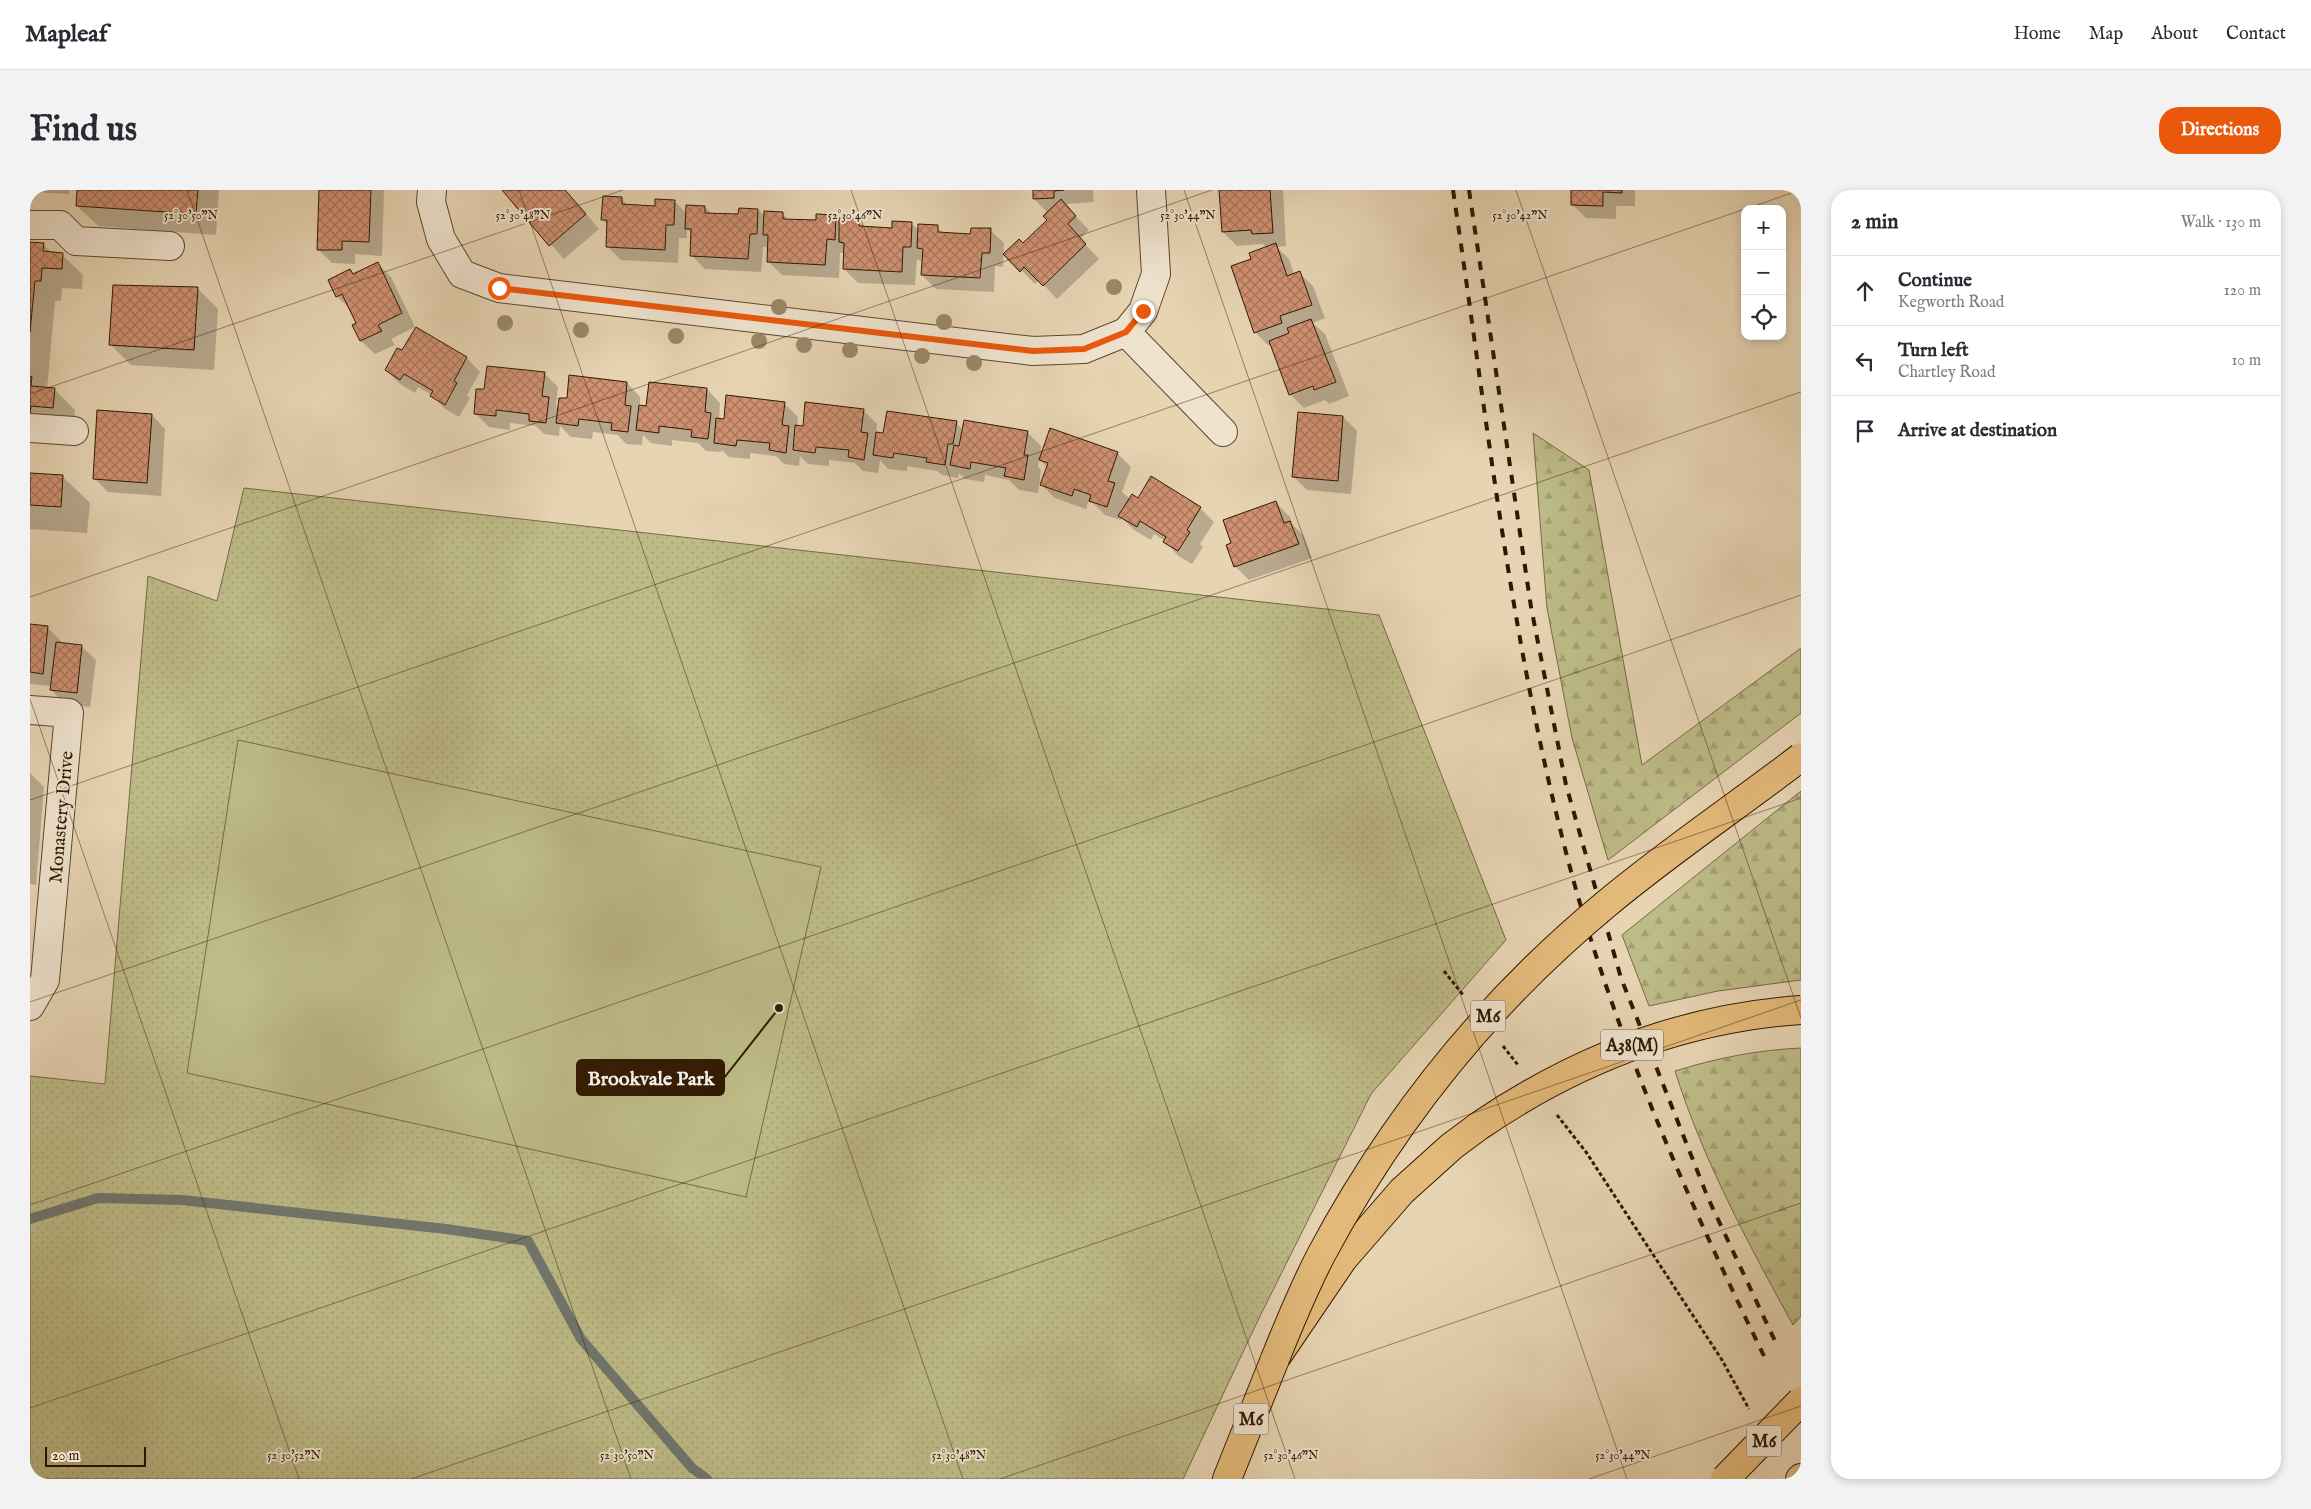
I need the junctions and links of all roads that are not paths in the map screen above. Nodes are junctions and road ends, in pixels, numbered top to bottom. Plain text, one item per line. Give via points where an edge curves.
1 (432, 190) edge
2 (1151, 190) edge
3 (30, 224) edge
4 (170, 246) dead end
5 (1126, 332) junction
6 (30, 428) edge
7 (74, 431) dead end
8 (1223, 432) dead end
9 (30, 710) edge
10 (1801, 758) edge
11 (30, 1006) edge
12 (1801, 1010) edge
13 (1275, 1359) junction
14 (1801, 1401) edge
15 (1227, 1479) edge
16 (1726, 1479) edge

1 - 5 street via 431,202 441,239 462,274 499,288 1033,351 1084,349
2 - 5 street via 1156,274 1143,311
3 - 4 street via 60,225 76,241
5 - 8 street
6 - 7 street
9 - 11 street, Monastery Drive via 69,713 45,980
10 - 13 highway, M6, bridge via 1604,905 1525,977 1470,1035 1426,1089 1348,1207 1321,1256
12 - 13 highway, A38(M), bridge via 1712,1022 1630,1046 1552,1081 1503,1110 1439,1157 1379,1215 1343,1259
13 - 15 highway, M6
14 - 16 highway, M6, bridge

